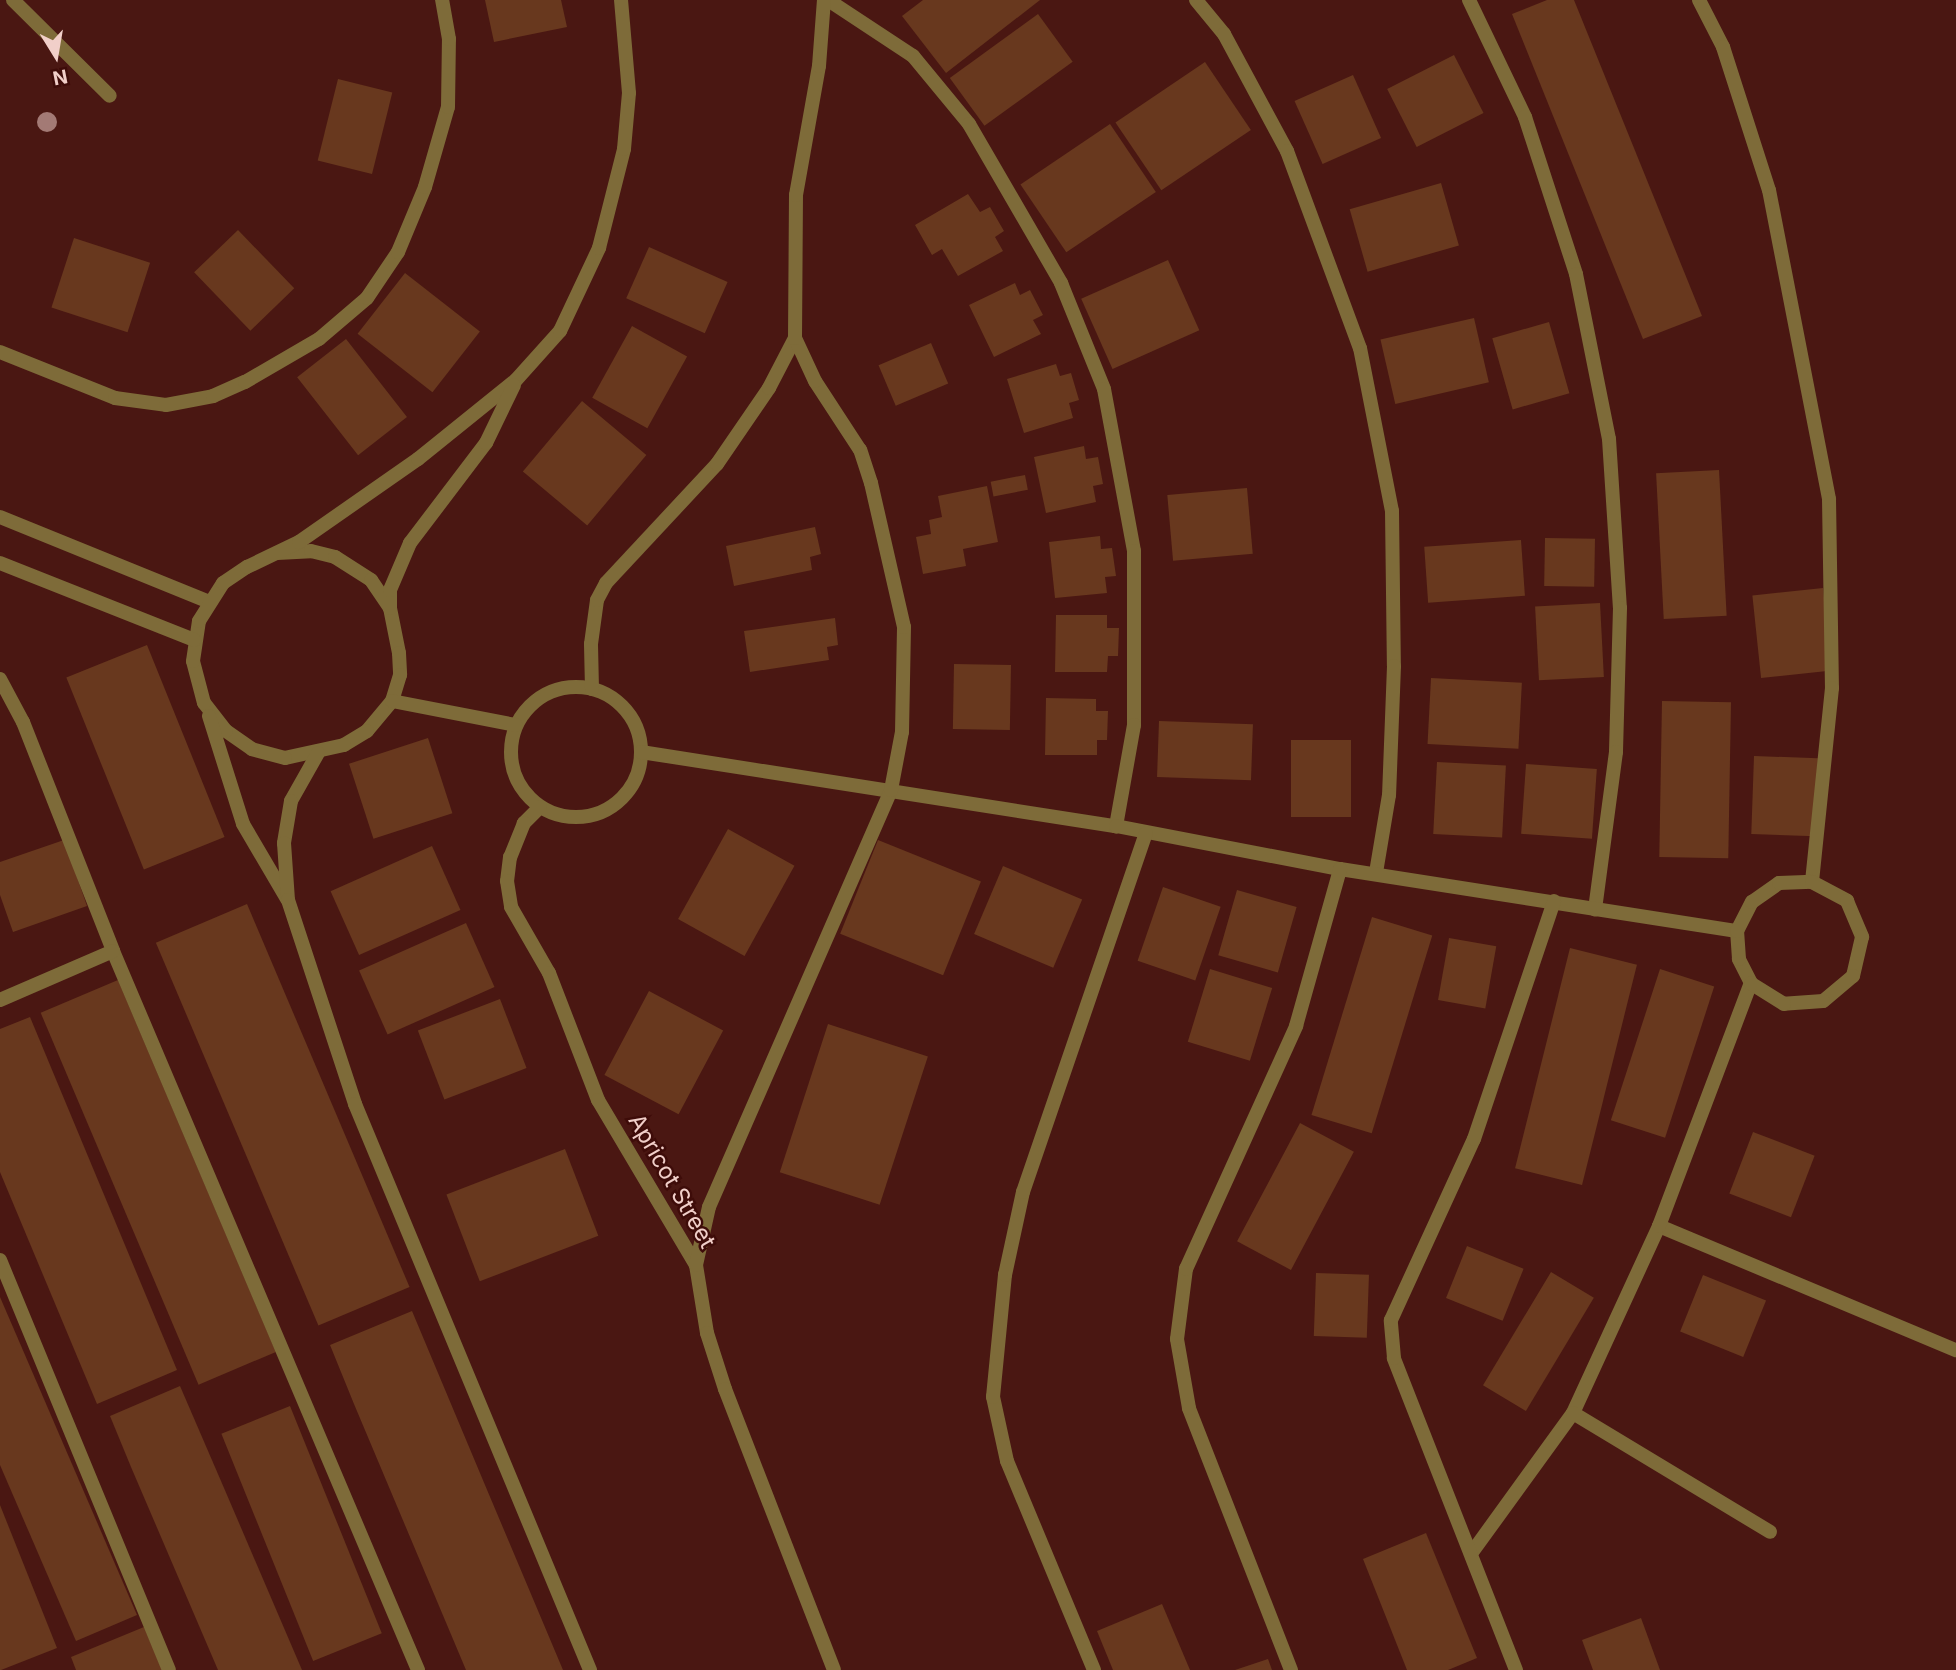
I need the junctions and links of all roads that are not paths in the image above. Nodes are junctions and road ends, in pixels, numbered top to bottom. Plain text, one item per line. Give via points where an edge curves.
1 (13, 0) edge
2 (442, 0) edge
3 (621, 0) edge
4 (826, 0) edge
5 (1196, 0) edge
6 (1469, 0) edge
7 (1699, 0) edge
8 (110, 96) dead end
9 (795, 338) junction
10 (0, 352) edge
11 (516, 380) junction
12 (0, 517) edge
13 (277, 553) junction
14 (0, 563) edge
15 (209, 602) junction
16 (390, 608) junction
17 (194, 640) junction
18 (0, 679) edge
19 (592, 689) junction
20 (392, 701) junction
21 (204, 703) junction
22 (516, 725) junction
23 (641, 752) junction
24 (318, 753) junction
25 (891, 790) junction
26 (540, 807) junction
27 (1116, 826) junction
28 (1146, 833) junction
29 (1340, 869) junction
30 (1376, 873) junction
31 (1812, 882) junction
32 (288, 900) junction
33 (1554, 901) junction
34 (1595, 910) junction
35 (1737, 931) junction
36 (113, 951) junction
37 (1751, 983) junction
38 (0, 1000) edge
39 (1659, 1226) junction
40 (0, 1260) edge
41 (696, 1265) junction
42 (1956, 1350) edge
43 (1573, 1413) junction
44 (1770, 1532) dead end
45 (1473, 1551) junction
46 (169, 1670) edge
47 (418, 1670) edge
48 (590, 1670) edge
49 (834, 1670) edge
50 (1094, 1670) edge
51 (1292, 1670) edge
52 (1516, 1670) edge

1 - 8 street
2 - 10 street via 449,39 449,107 425,187 398,253 367,298 319,339 213,396 166,405 115,398
3 - 11 street via 629,93 624,149 609,213 599,248 559,331
4 - 9 street via 796,195
4 - 27 street via 913,56 969,124 1061,283 1104,388 1134,551 1134,724
5 - 30 street via 1224,34 1287,151 1360,348 1392,511 1394,666 1389,795
6 - 34 street via 1525,117 1576,274 1609,439 1620,608 1616,752
7 - 31 street via 1723,47 1769,190 1829,499 1832,688
9 - 19 street via 746,424 717,464 601,592 593,616
9 - 25 street via 815,381 860,450 900,604 905,698
11 - 13 street via 387,481
11 - 16 street via 486,443 410,543 390,590
12 - 15 street
13 - 15 street via 223,583
13 - 16 street via 311,551 335,557 371,580
14 - 17 street
15 - 17 street
16 - 20 street via 400,675
17 - 21 street via 193,660
18 - 36 street via 23,722
19 - 22 street via 562,688 534,701
19 - 23 street via 624,709 635,724
20 - 22 street
20 - 24 street via 367,731
21 - 24 street via 226,731 252,749 285,758
21 - 32 street via 243,824
22 - 26 street via 509,756 518,785
23 - 25 street
23 - 26 street via 633,785 608,810 574,818
24 - 32 street via 297,788 286,823
25 - 27 street
25 - 41 street via 709,1206
26 - 41 street, Apricot Street via 524,823 510,857 511,907 549,973 598,1100
27 - 28 street
28 - 29 street
28 - 50 street via 1023,1192 1005,1275 993,1397 1012,1474
29 - 30 street
29 - 51 street via 1296,1026 1186,1269 1177,1339 1189,1408
30 - 33 street
31 - 35 street via 1779,883 1752,902
31 - 37 street via 1847,901 1862,937 1853,976 1823,1001 1784,1004
32 - 48 street via 355,1104
33 - 34 street
33 - 45 street via 1474,1139 1391,1320 1394,1358
34 - 35 street
35 - 37 street via 1739,959
36 - 38 street
36 - 47 street
37 - 39 street
39 - 42 street
39 - 43 street
40 - 46 street
41 - 49 street, Apricot Street via 707,1333 725,1389
43 - 44 street
43 - 45 street
45 - 52 street

